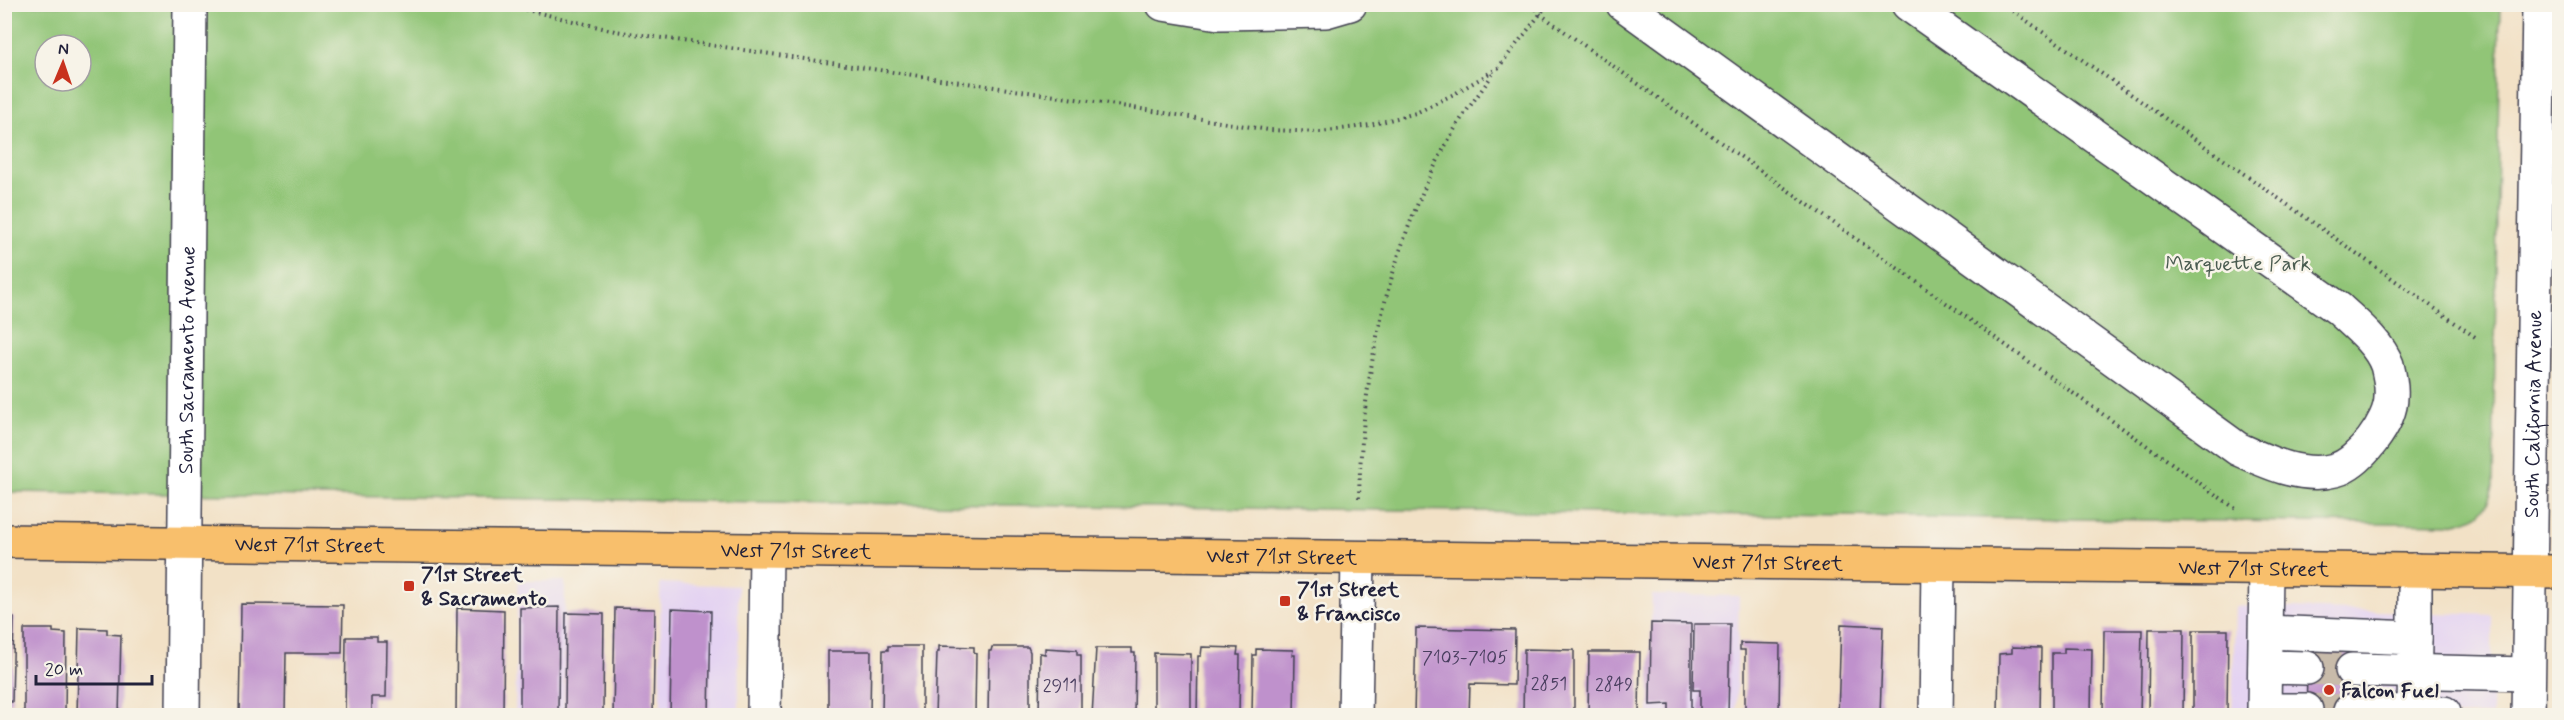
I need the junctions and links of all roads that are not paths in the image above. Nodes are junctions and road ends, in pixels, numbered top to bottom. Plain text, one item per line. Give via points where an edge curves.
1 (190, 4) edge
2 (1162, 4) edge
3 (1350, 4) edge
4 (1623, 4) edge
5 (1908, 4) edge
6 (2539, 4) edge
7 (4, 540) edge
8 (185, 542) junction
9 (766, 550) junction
10 (1358, 558) junction
11 (1938, 565) junction
12 (2266, 569) junction
13 (2415, 570) junction
14 (2545, 572) edge
15 (2266, 632) junction
16 (2415, 638) junction
17 (2265, 667) junction
18 (2307, 668) tunnel mouth
19 (2352, 670) tunnel mouth
20 (2415, 671) junction
21 (2528, 674) junction
22 (2306, 711) dead end
23 (2350, 711) dead end
24 (2406, 714) edge
25 (183, 716) edge
26 (764, 716) edge
27 (1355, 716) edge
28 (1936, 716) edge
29 (2528, 716) edge

1 - 8 street, South Sacramento Avenue
2 - 3 street via 1219,13 1326,11
4 - 5 street via 2238,449 2271,464 2305,471 2336,470 2362,453 2379,430 2392,398 2386,364 2367,336 2340,309
6 - 14 street, South California Avenue
7 - 8 main road, West 71st Street
8 - 9 main road, West 71st Street
8 - 25 street, South Sacramento Avenue
9 - 10 main road, West 71st Street
9 - 26 street
10 - 11 main road, West 71st Street
10 - 27 street
11 - 12 main road, West 71st Street
11 - 28 street
12 - 13 main road, West 71st Street
12 - 15 street
13 - 14 main road, West 71st Street
13 - 16 street
14 - 21 street, South California Avenue
15 - 16 street
15 - 17 street
16 - 20 street
17 - 18 street
17 - 22 street via 2264,710
19 - 20 street
20 - 21 street
20 - 24 street
21 - 29 street, South California Avenue
23 - 24 street

